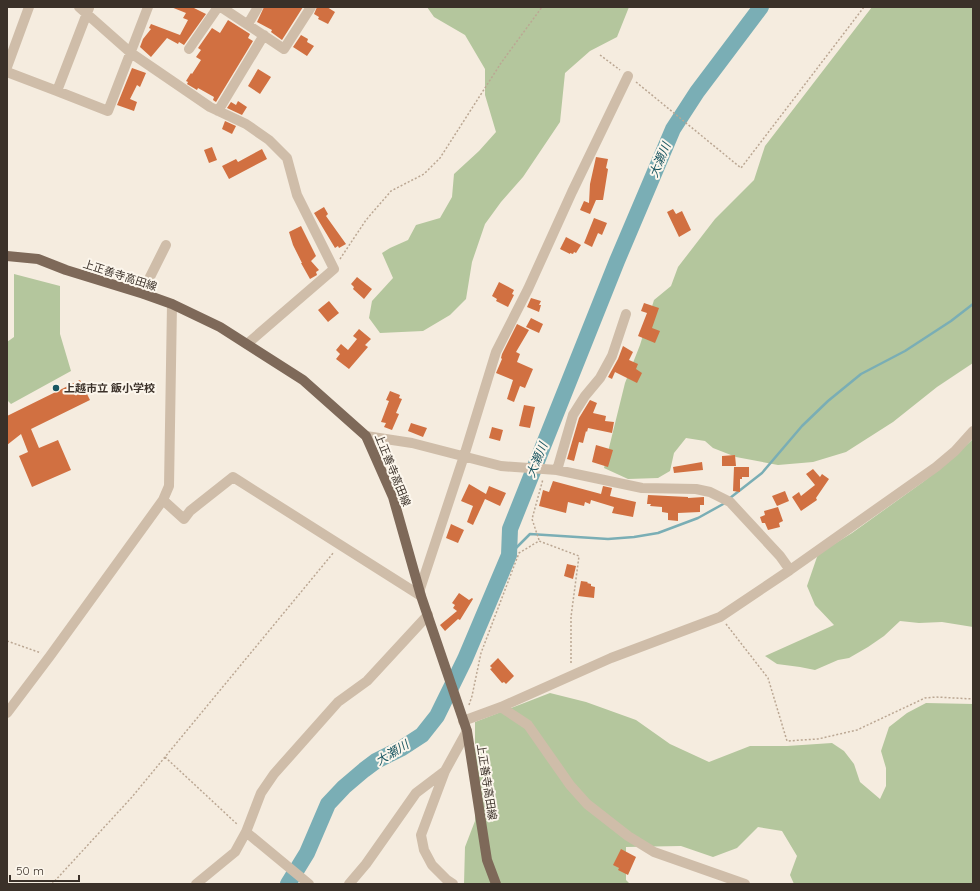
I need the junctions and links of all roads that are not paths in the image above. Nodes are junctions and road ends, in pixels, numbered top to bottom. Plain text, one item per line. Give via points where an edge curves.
1 (29, 7) edge
2 (148, 7) edge
3 (218, 7) edge
4 (221, 7) edge
5 (258, 7) edge
6 (311, 7) edge
7 (85, 9) edge
8 (248, 24) junction
9 (264, 35) junction
10 (190, 49) dead end
11 (130, 53) junction
12 (7, 67) edge
13 (7, 72) edge
14 (628, 76) road end
15 (57, 91) junction
16 (218, 111) junction
17 (166, 246) dead end
18 (7, 256) edge
19 (144, 294) junction
20 (172, 304) junction
21 (626, 314) dead end
22 (246, 344) junction
23 (973, 431) edge
24 (366, 436) junction
25 (464, 456) junction
26 (557, 470) junction
27 (163, 500) junction
28 (790, 570) junction
29 (420, 592) junction
30 (428, 616) junction
31 (501, 707) junction
32 (7, 713) edge
33 (465, 726) junction
34 (445, 771) junction
35 (246, 832) junction
36 (196, 884) edge
37 (309, 884) edge
38 (349, 884) edge
39 (453, 884) edge
40 (496, 884) edge
41 (745, 884) edge

1 - 12 street
2 - 11 street
3 - 10 street
4 - 8 street
5 - 8 street
6 - 9 street via 284,49
7 - 11 street
7 - 15 street
8 - 9 street
9 - 16 street
11 - 15 street via 108,110
11 - 16 street
13 - 15 street
14 - 25 street via 528,289 501,340
16 - 22 street via 246,124 269,140 287,158 297,195 334,270
17 - 19 street
18 - 19 main road, 上正善寺高田線 via 38,259
19 - 20 main road, 上正善寺高田線
20 - 22 main road, 上正善寺高田線 via 220,327
20 - 27 street via 168,486
21 - 26 street via 612,356 600,378 573,415
22 - 24 main road, 上正善寺高田線 via 303,380
23 - 28 street via 936,467
24 - 25 street via 412,442
24 - 29 main road, 上正善寺高田線 via 393,497
25 - 26 street via 501,466
25 - 29 street
26 - 28 street via 642,488 696,489 710,492 730,502
27 - 29 street via 184,519 190,511 233,477
27 - 32 street
28 - 31 street via 720,617 611,658
29 - 30 main road, 上正善寺高田線
30 - 33 main road, 上正善寺高田線
30 - 35 street via 367,681 338,702 274,774 261,793
31 - 33 street
31 - 41 street via 528,725 570,784 588,804 628,836 654,852
33 - 34 street
33 - 40 main road, 上正善寺高田線 via 487,860
34 - 38 street via 416,793
34 - 39 street via 421,835 424,850 432,865
35 - 36 street via 235,852
35 - 37 street

